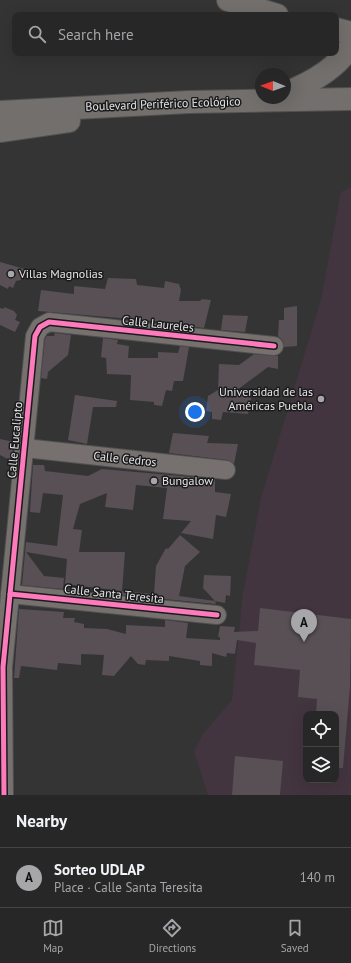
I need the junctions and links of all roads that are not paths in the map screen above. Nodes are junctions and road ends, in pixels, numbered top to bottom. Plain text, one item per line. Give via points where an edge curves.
1 (228, 0) edge
2 (267, 12) edge
3 (339, 30) edge
4 (351, 33) edge
5 (351, 45) edge
6 (291, 90) edge
7 (255, 99) edge
8 (291, 99) edge
9 (351, 99) edge
10 (189, 102) junction
11 (0, 112) edge
12 (0, 130) edge
13 (40, 327) joint
14 (274, 346) dead end
15 (25, 448) junction
16 (226, 470) dead end
17 (10, 594) junction
18 (217, 615) dead end
19 (4, 795) edge

1 - 2 highway
3 - 4 highway
5 - 6 highway via 339,62
7 - 10 highway, Boulevard Periférico Ecológico
8 - 9 highway, Boulevard Periférico Ecológico
10 - 11 highway, Boulevard Periférico Ecológico
10 - 12 highway via 134,113
13 - 14 street, Calle Laureles via 49,322
13 - 15 street, Calle Eucalipto via 35,336
15 - 16 street, Calle Cedros
15 - 17 street, Calle Eucalipto
17 - 18 street, Calle Santa Teresita
17 - 19 street, Calle Eucalipto via 3,667

